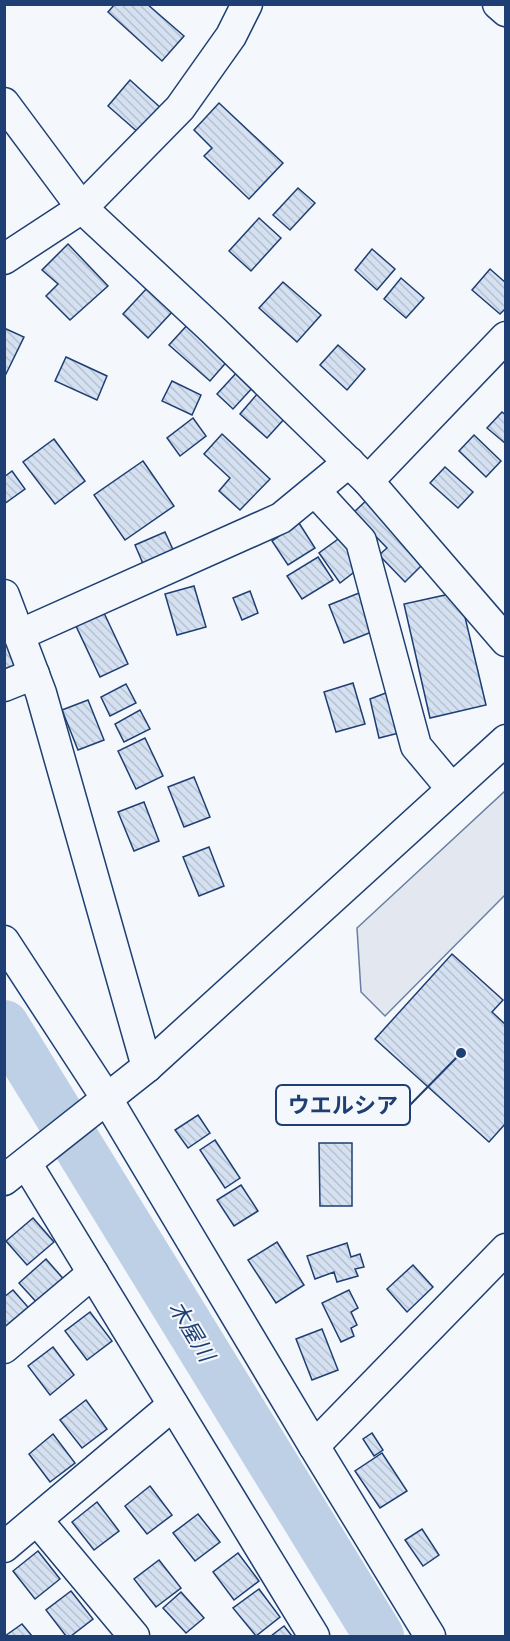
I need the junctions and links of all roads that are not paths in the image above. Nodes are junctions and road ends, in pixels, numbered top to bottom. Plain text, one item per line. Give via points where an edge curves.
1 (247, 4) edge
2 (498, 4) edge
3 (506, 11) edge
4 (4, 103) edge
5 (82, 208) junction
6 (4, 259) edge
7 (506, 338) edge
8 (358, 471) junction
9 (315, 490) junction
10 (4, 595) edge
11 (19, 635) junction
12 (506, 641) edge
13 (34, 674) junction
14 (4, 686) edge
15 (506, 740) edge
16 (452, 789) junction
17 (4, 941) edge
18 (147, 1067) junction
19 (98, 1106) junction
20 (21, 1166) edge
21 (506, 1250) edge
22 (93, 1273) junction
23 (4, 1348) edge
24 (173, 1405) junction
25 (314, 1446) junction
26 (37, 1520) junction
27 (4, 1547) edge
28 (134, 1636) edge
29 (314, 1636) edge
30 (430, 1636) edge

1 - 5 street via 231,36 180,108
2 - 3 street
4 - 5 street
5 - 6 street
5 - 8 street
7 - 8 street
8 - 9 street
8 - 12 street
9 - 11 street via 281,518
9 - 16 street via 361,541 416,746
10 - 11 street
11 - 13 street
13 - 14 street
13 - 18 street
15 - 16 street
16 - 18 street
17 - 19 street
18 - 19 street
19 - 20 street
19 - 25 street
20 - 22 street
21 - 25 street
22 - 23 street
22 - 24 street
24 - 26 street
24 - 29 street
25 - 30 street
26 - 27 street
26 - 28 street

